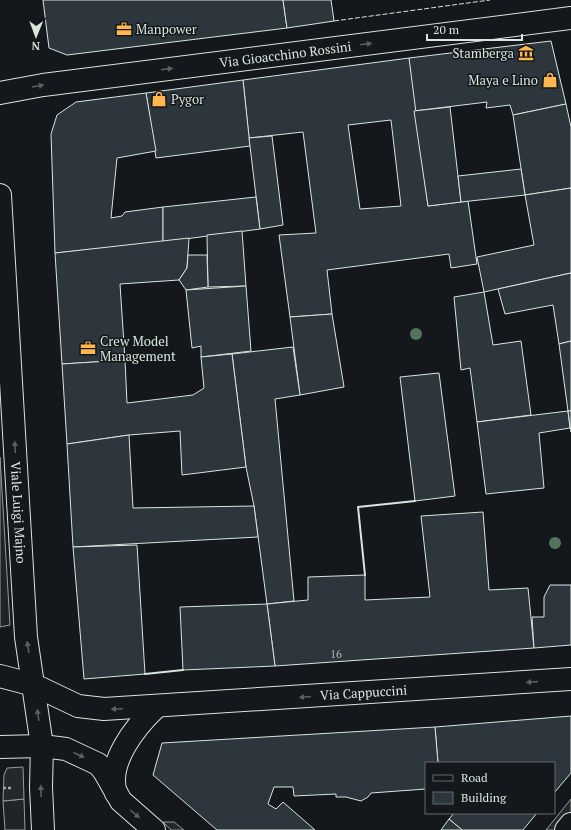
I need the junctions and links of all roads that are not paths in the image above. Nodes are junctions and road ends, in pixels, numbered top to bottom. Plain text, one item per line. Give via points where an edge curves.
1 (571, 18) edge
2 (0, 93) edge
3 (0, 195) edge
4 (0, 676) edge
5 (571, 679) edge
6 (34, 685) junction
7 (156, 707) junction
8 (42, 746) junction
9 (0, 747) edge
10 (118, 796) junction
11 (571, 824) edge
12 (43, 830) edge
13 (154, 830) edge
14 (566, 830) edge

2 -> 1 street, Via Gioacchino Rossini via 43,85
6 -> 3 street, Viale Luigi Majno via 26,637
4 - 6 street, Via Cappuccini
5 -> 7 street, Via Cappuccini
7 -> 6 street, Via Cappuccini via 104,709 78,706
8 -> 6 street, Viale Luigi Majno
7 - 10 street via 140,722 122,752 114,777
8 - 9 street
8 -> 10 street via 66,749 98,764
12 -> 8 street, Viale Luigi Majno
10 -> 13 street
11 - 14 street

